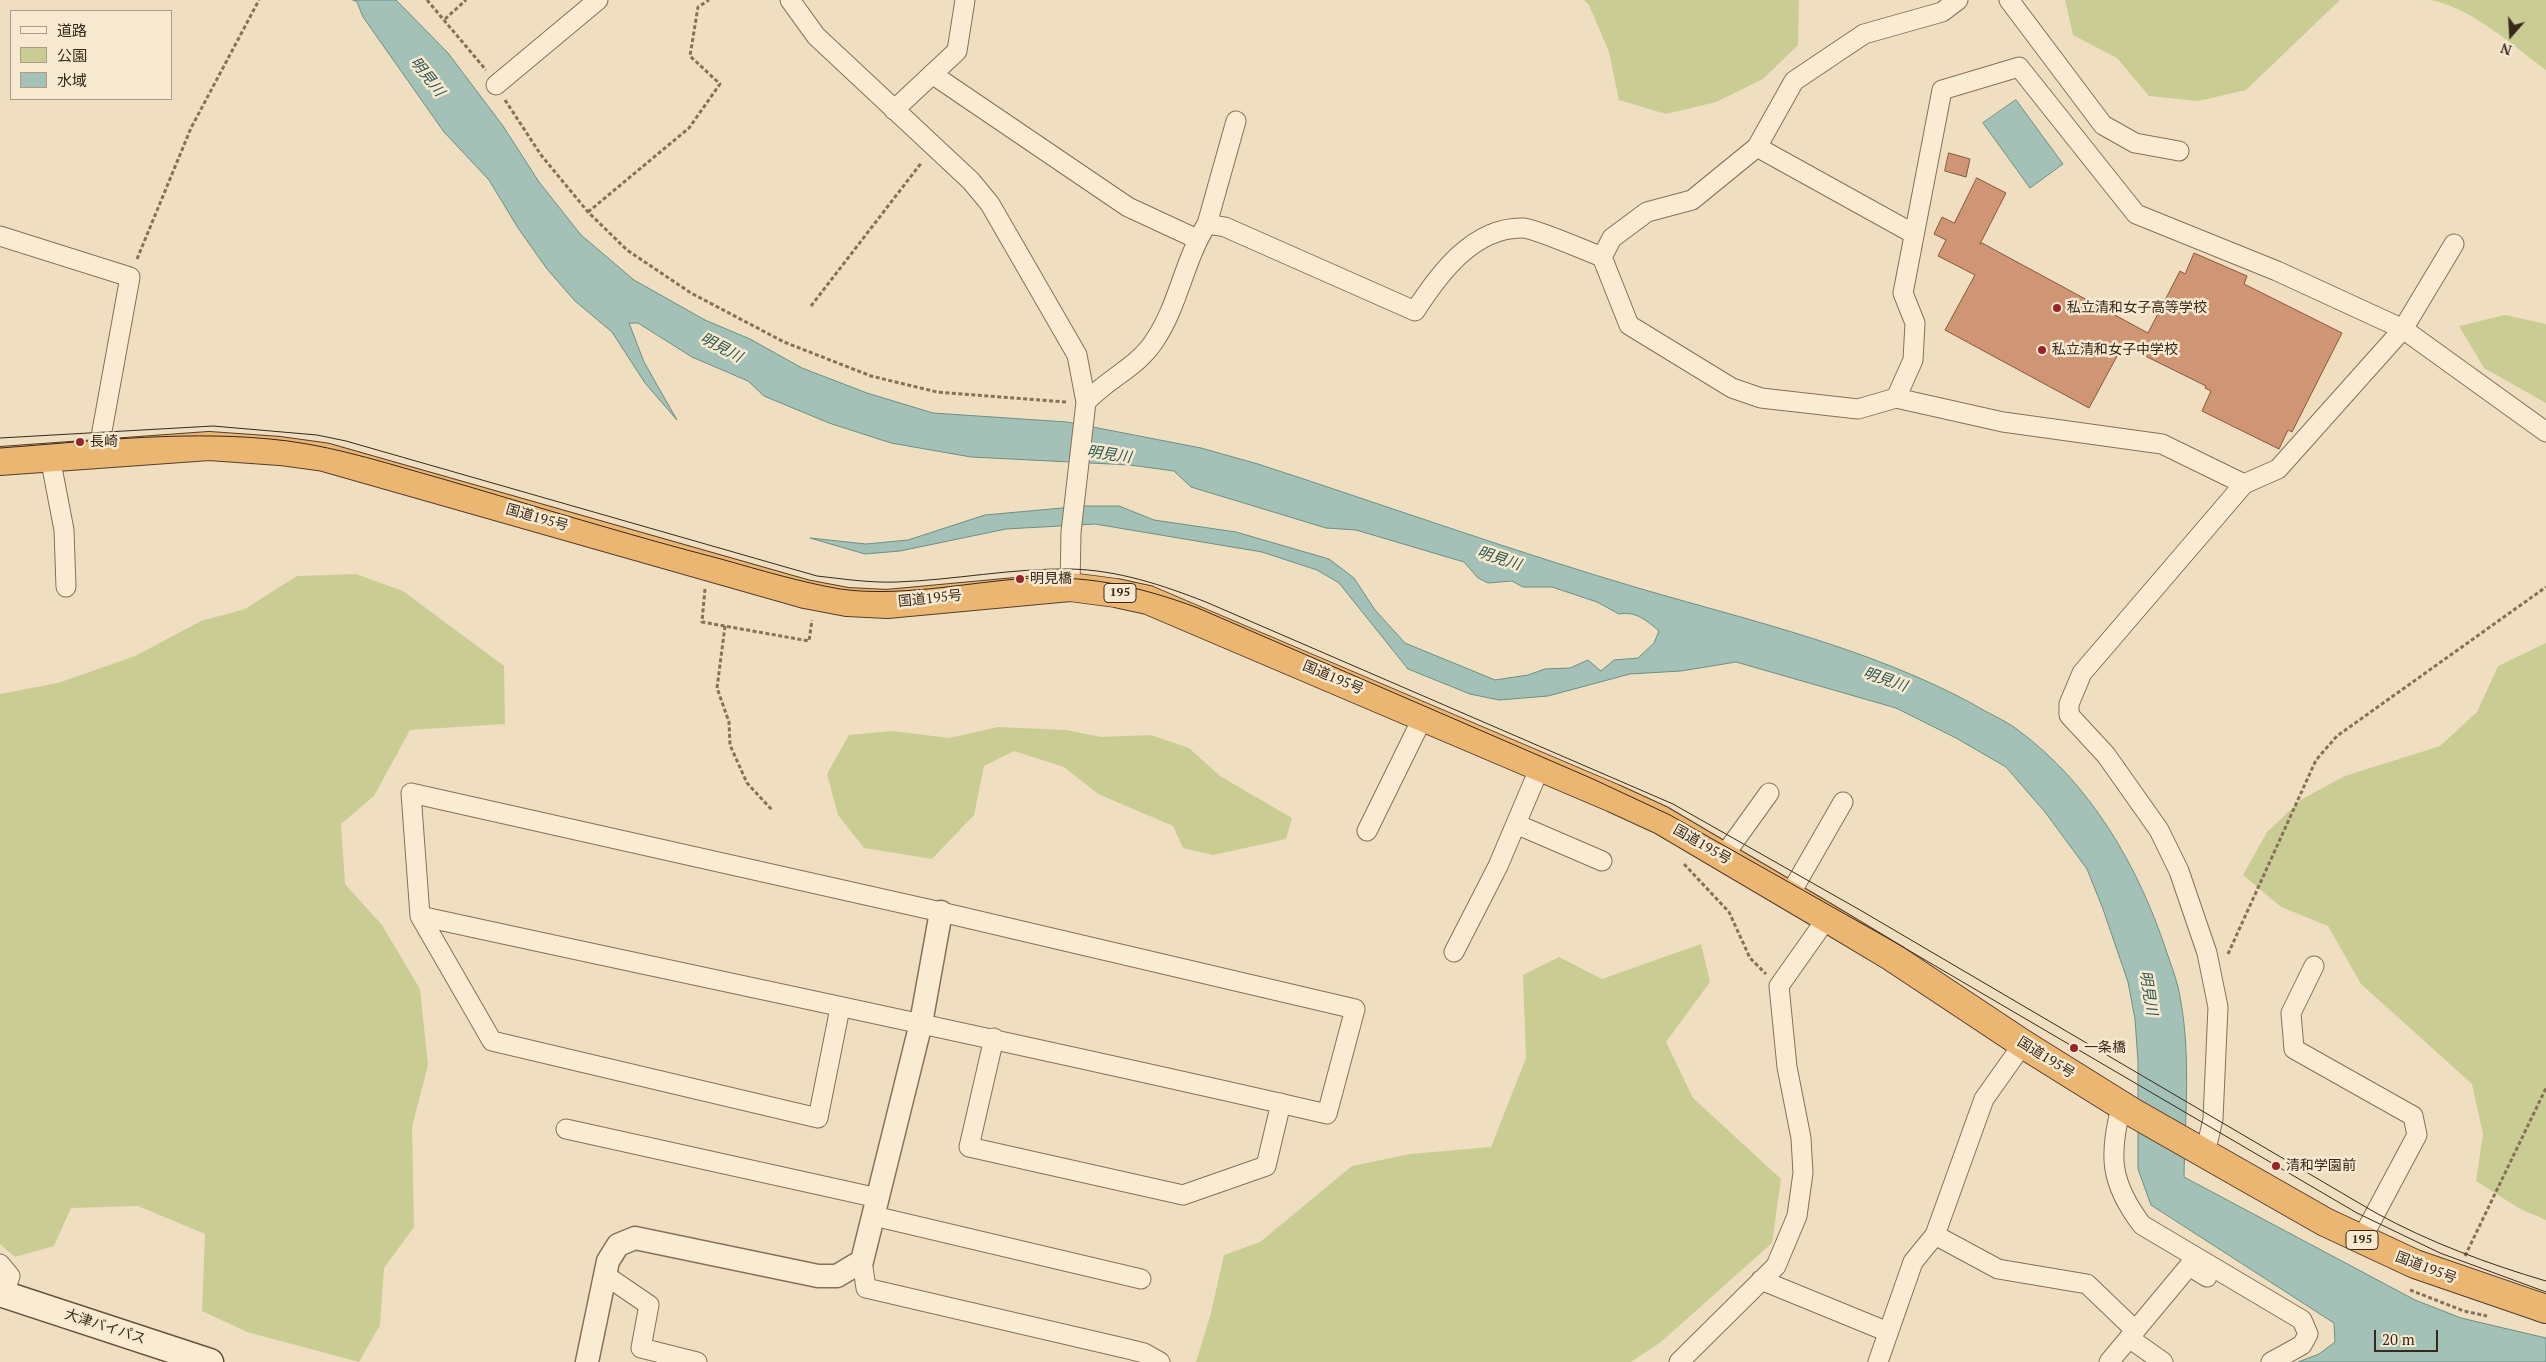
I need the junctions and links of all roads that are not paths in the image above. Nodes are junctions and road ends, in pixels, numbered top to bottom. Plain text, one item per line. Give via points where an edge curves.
1 (598, 0) edge
2 (790, 0) edge
3 (965, 0) edge
4 (1958, 0) edge
5 (2009, 0) edge
6 (932, 74) junction
7 (496, 86) road end
8 (894, 110) junction
9 (1236, 121) dead end
10 (1757, 147) junction
11 (2179, 151) dead end
12 (1202, 232) junction
13 (1914, 234) junction
14 (0, 236) edge
15 (2454, 244) dead end
16 (1602, 257) junction
17 (2403, 329) junction
18 (1896, 398) junction
19 (1086, 410) junction
20 (2546, 432) edge
21 (100, 454) junction
22 (50, 457) junction
23 (0, 460) edge
24 (2244, 484) junction
25 (66, 587) dead end
26 (1070, 587) junction
27 (1423, 717) junction
28 (1540, 767) junction
29 (1769, 793) dead end
30 (1843, 802) dead end
31 (1516, 824) junction
32 (1367, 831) dead end
33 (1723, 857) junction
34 (1602, 861) dead end
35 (1788, 896) junction
36 (941, 912) junction
37 (420, 916) junction
38 (1827, 918) junction
39 (1454, 952) dead end
40 (2314, 966) dead end
41 (840, 1008) junction
42 (921, 1023) junction
43 (994, 1038) junction
44 (2023, 1044) junction
45 (1281, 1103) junction
46 (2127, 1108) junction
47 (566, 1129) dead end
48 (2197, 1149) junction
49 (876, 1207) junction
50 (1935, 1235) junction
51 (2361, 1240) junction
52 (862, 1262) junction
53 (0, 1264) edge
54 (605, 1275) junction
55 (1141, 1279) dead end
56 (1761, 1280) junction
57 (2, 1293) edge
58 (2546, 1309) edge
59 (1888, 1332) junction
60 (2132, 1334) junction
61 (2308, 1334) junction
62 (210, 1362) edge
63 (587, 1362) edge
64 (697, 1362) edge
65 (1160, 1362) edge
66 (1679, 1362) edge
67 (1878, 1362) edge
68 (2109, 1362) edge
69 (2163, 1362) edge
70 (2271, 1362) edge

1 - 7 street
2 - 8 street via 816,36
3 - 6 street via 957,51
4 - 10 street via 1942,12 1864,34 1794,81
5 - 11 street via 2103,125 2135,144
6 - 8 street
6 - 12 street via 1128,208
8 - 19 street via 971,181 990,204 1077,355
9 - 12 street
10 - 13 street
10 - 16 street via 1692,200 1647,212 1612,238
12 - 16 street via 1225,227 1415,310 1435,280 1467,248 1498,232 1524,228
12 - 19 street via 1169,317 1154,342 1139,358 1099,388
13 - 17 street via 1942,90 2019,67 2136,214 2277,271
13 - 18 street via 1902,293 1915,323 1913,360
14 - 21 street via 130,277
15 - 17 street
16 - 18 street via 1629,325 1732,388 1761,398 1858,409
17 - 20 street
17 - 24 street via 2278,469
18 - 24 street via 2003,422 2162,444
19 - 26 street via 1072,532
21 - 22 highway, 国道195号 / 195
21 - 26 highway, 国道195号 / 195 via 209,446 324,457 815,596 847,602 887,604
22 - 23 highway, 国道195号 / 195
22 - 25 street via 64,530
24 - 48 street via 2082,674 2069,704 2070,715 2106,755 2159,830 2179,871 2207,953 2218,1008 2213,1119
26 - 27 highway, 国道195号 / 195 via 1116,592 1148,600
27 - 28 highway, 国道195号 / 195
27 - 32 street
28 - 31 street
28 - 33 highway, 国道195号 / 195 via 1661,820
29 - 33 street
30 - 35 street
31 - 34 street
31 - 39 street
33 - 35 highway, 国道195号 / 195
35 - 38 highway, 国道195号 / 195
36 - 37 street via 411,793
36 - 42 street
36 - 45 street via 1355,1009 1327,1114
37 - 41 street
37 - 41 street via 492,1041 818,1118
38 - 44 highway, 国道195号 / 195
38 - 56 street via 1778,986 1787,1067 1801,1138 1803,1173 1797,1216 1776,1266
40 - 51 street via 2291,1013 2294,1049 2414,1116 2417,1135
41 - 42 street
42 - 43 street
42 - 49 street
43 - 45 street
43 - 45 street via 970,1147 1183,1195 1266,1166
44 - 46 highway, 国道195号 / 195
44 - 50 street via 1984,1098
46 - 48 highway, 国道195号 / 195
46 - 61 street via 2112,1142 2118,1185 2127,1206 2142,1225 2302,1320
47 - 49 street
48 - 51 highway, 国道195号 / 195
49 - 52 street
49 - 55 street
50 - 59 street via 1913,1262
50 - 60 street via 1998,1269 2087,1284
51 - 58 highway, 国道195号 / 195 via 2456,1280
52 - 54 street via 837,1276 818,1276 635,1238 618,1245 608,1261
52 - 65 street via 866,1288 1128,1348
53 - 57 street via 10,1276
54 - 63 street
54 - 64 street via 649,1305 641,1348
56 - 59 street
56 - 66 street
57 - 62 main road, 大津バイパス
59 - 67 street
60 - 61 street via 2189,1266
60 - 68 street
60 - 69 street
61 - 70 street via 2302,1345

